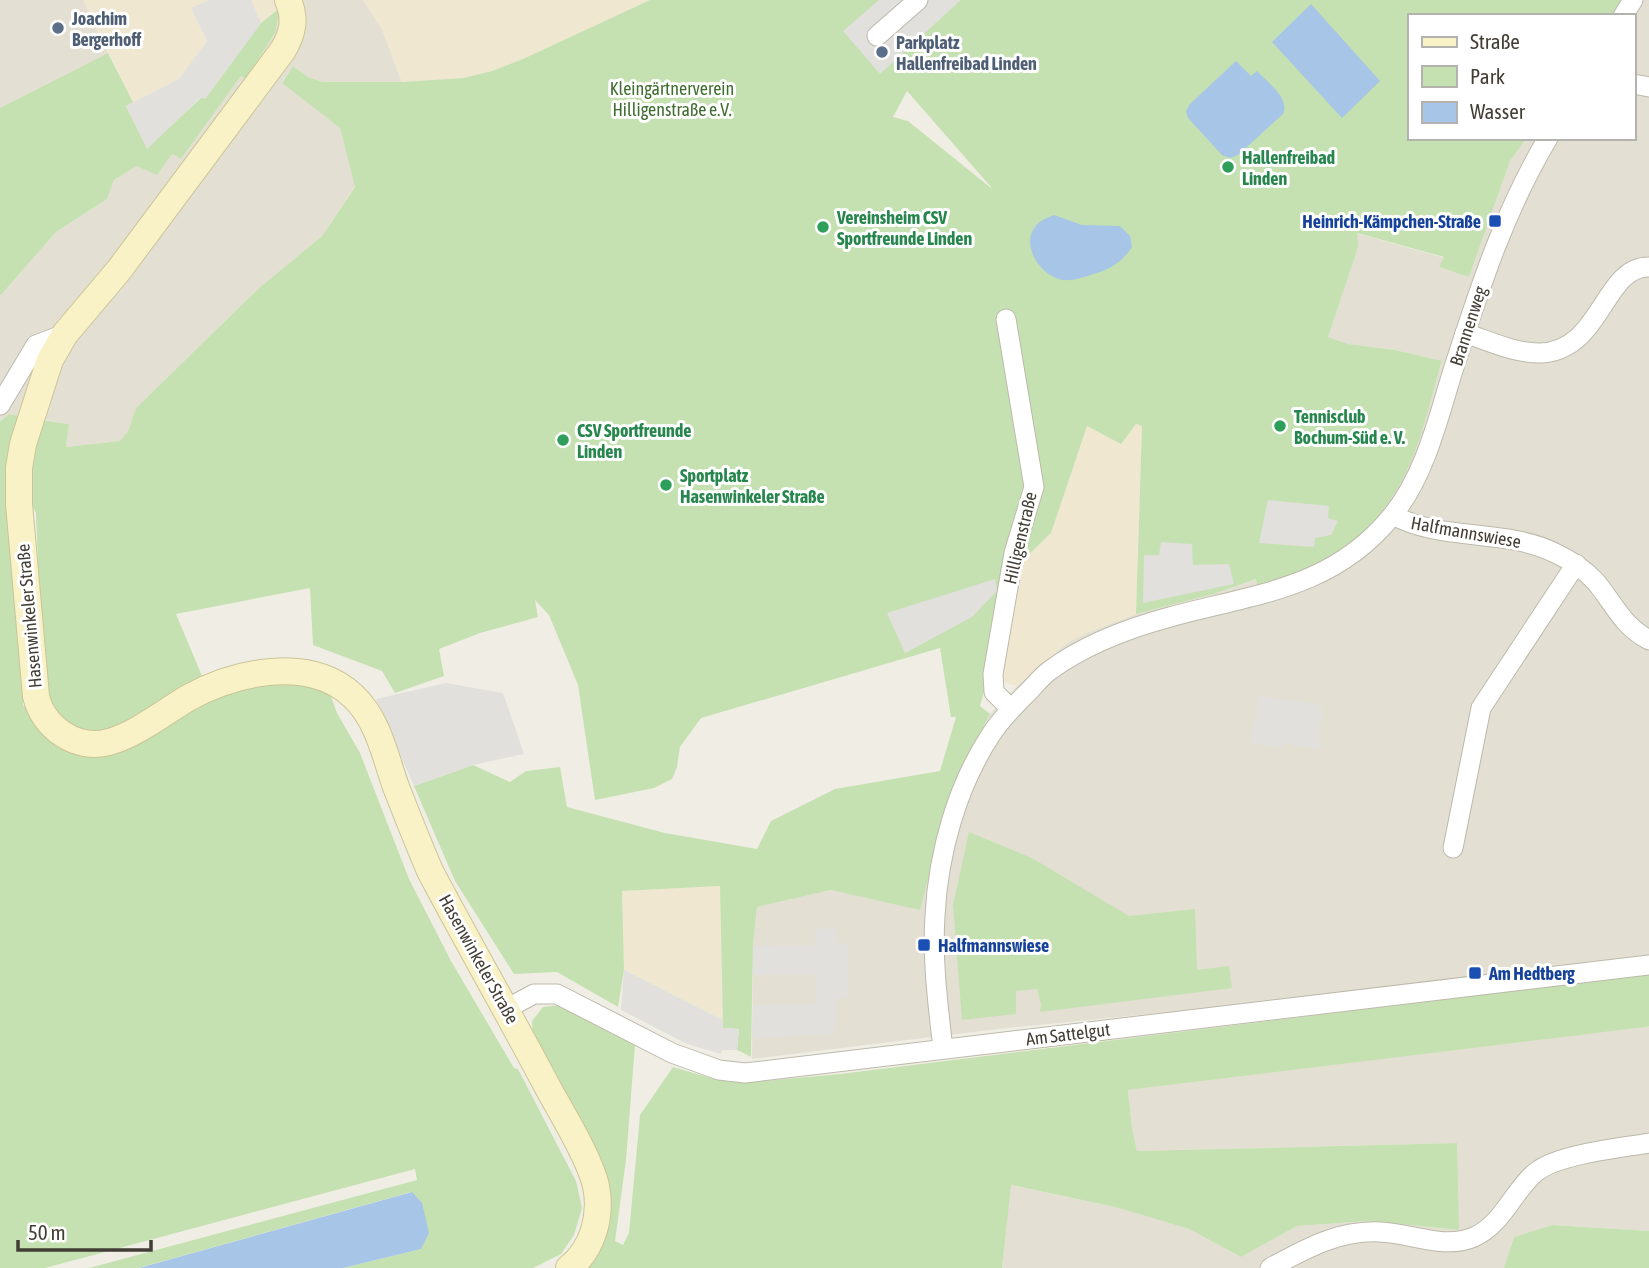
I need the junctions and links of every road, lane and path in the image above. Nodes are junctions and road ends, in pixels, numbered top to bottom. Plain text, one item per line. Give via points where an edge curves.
1 (288, 0) edge
2 (918, 0) edge
3 (877, 36) dead end
4 (1547, 140) edge
5 (1649, 267) edge
6 (1006, 319) dead end
7 (1465, 333) junction
8 (65, 334) junction
9 (0, 405) edge
10 (1393, 515) junction
11 (1576, 564) junction
12 (1649, 640) edge
13 (1011, 709) junction
14 (1453, 849) dead end
15 (1649, 965) edge
16 (506, 1009) junction
17 (943, 1049) junction
18 (1649, 1143) edge
19 (569, 1268) edge
20 (1270, 1268) edge

1 - 8 street, Hasenwinkeler Straße via 293,27 279,57 119,270
2 - 3 street
4 - 7 street, Brannenweg via 1503,225
5 - 7 street via 1636,268 1623,277 1588,329 1561,348 1525,352
6 - 13 street, Hilligenstraße via 1034,487 1014,553 993,674 994,692
7 - 10 street, Brannenweg via 1424,459
8 - 9 street via 36,345
8 - 16 street, Hasenwinkeler Straße via 46,370 19,468 36,696 45,717 64,735 98,743 124,735 206,689 238,678 298,672 343,688 370,718 430,871
10 - 11 street, Halfmannswiese via 1428,528 1532,544
10 - 13 street, Halfmannswiese via 1355,552 1314,577 1133,628 1084,650 1047,673
11 - 12 street, Halfmannswiese via 1629,627
11 - 14 street via 1481,708
13 - 17 street, Halfmannswiese via 991,734 973,769 943,856 934,943
15 - 17 street, Am Sattelgut
16 - 17 street, Am Sattelgut via 534,994 557,994 672,1053 734,1072
16 - 19 street, Hasenwinkeler Straße via 596,1186 597,1217 590,1241
18 - 20 street via 1538,1170 1504,1212 1474,1237 1442,1242 1381,1232 1354,1233 1321,1241

